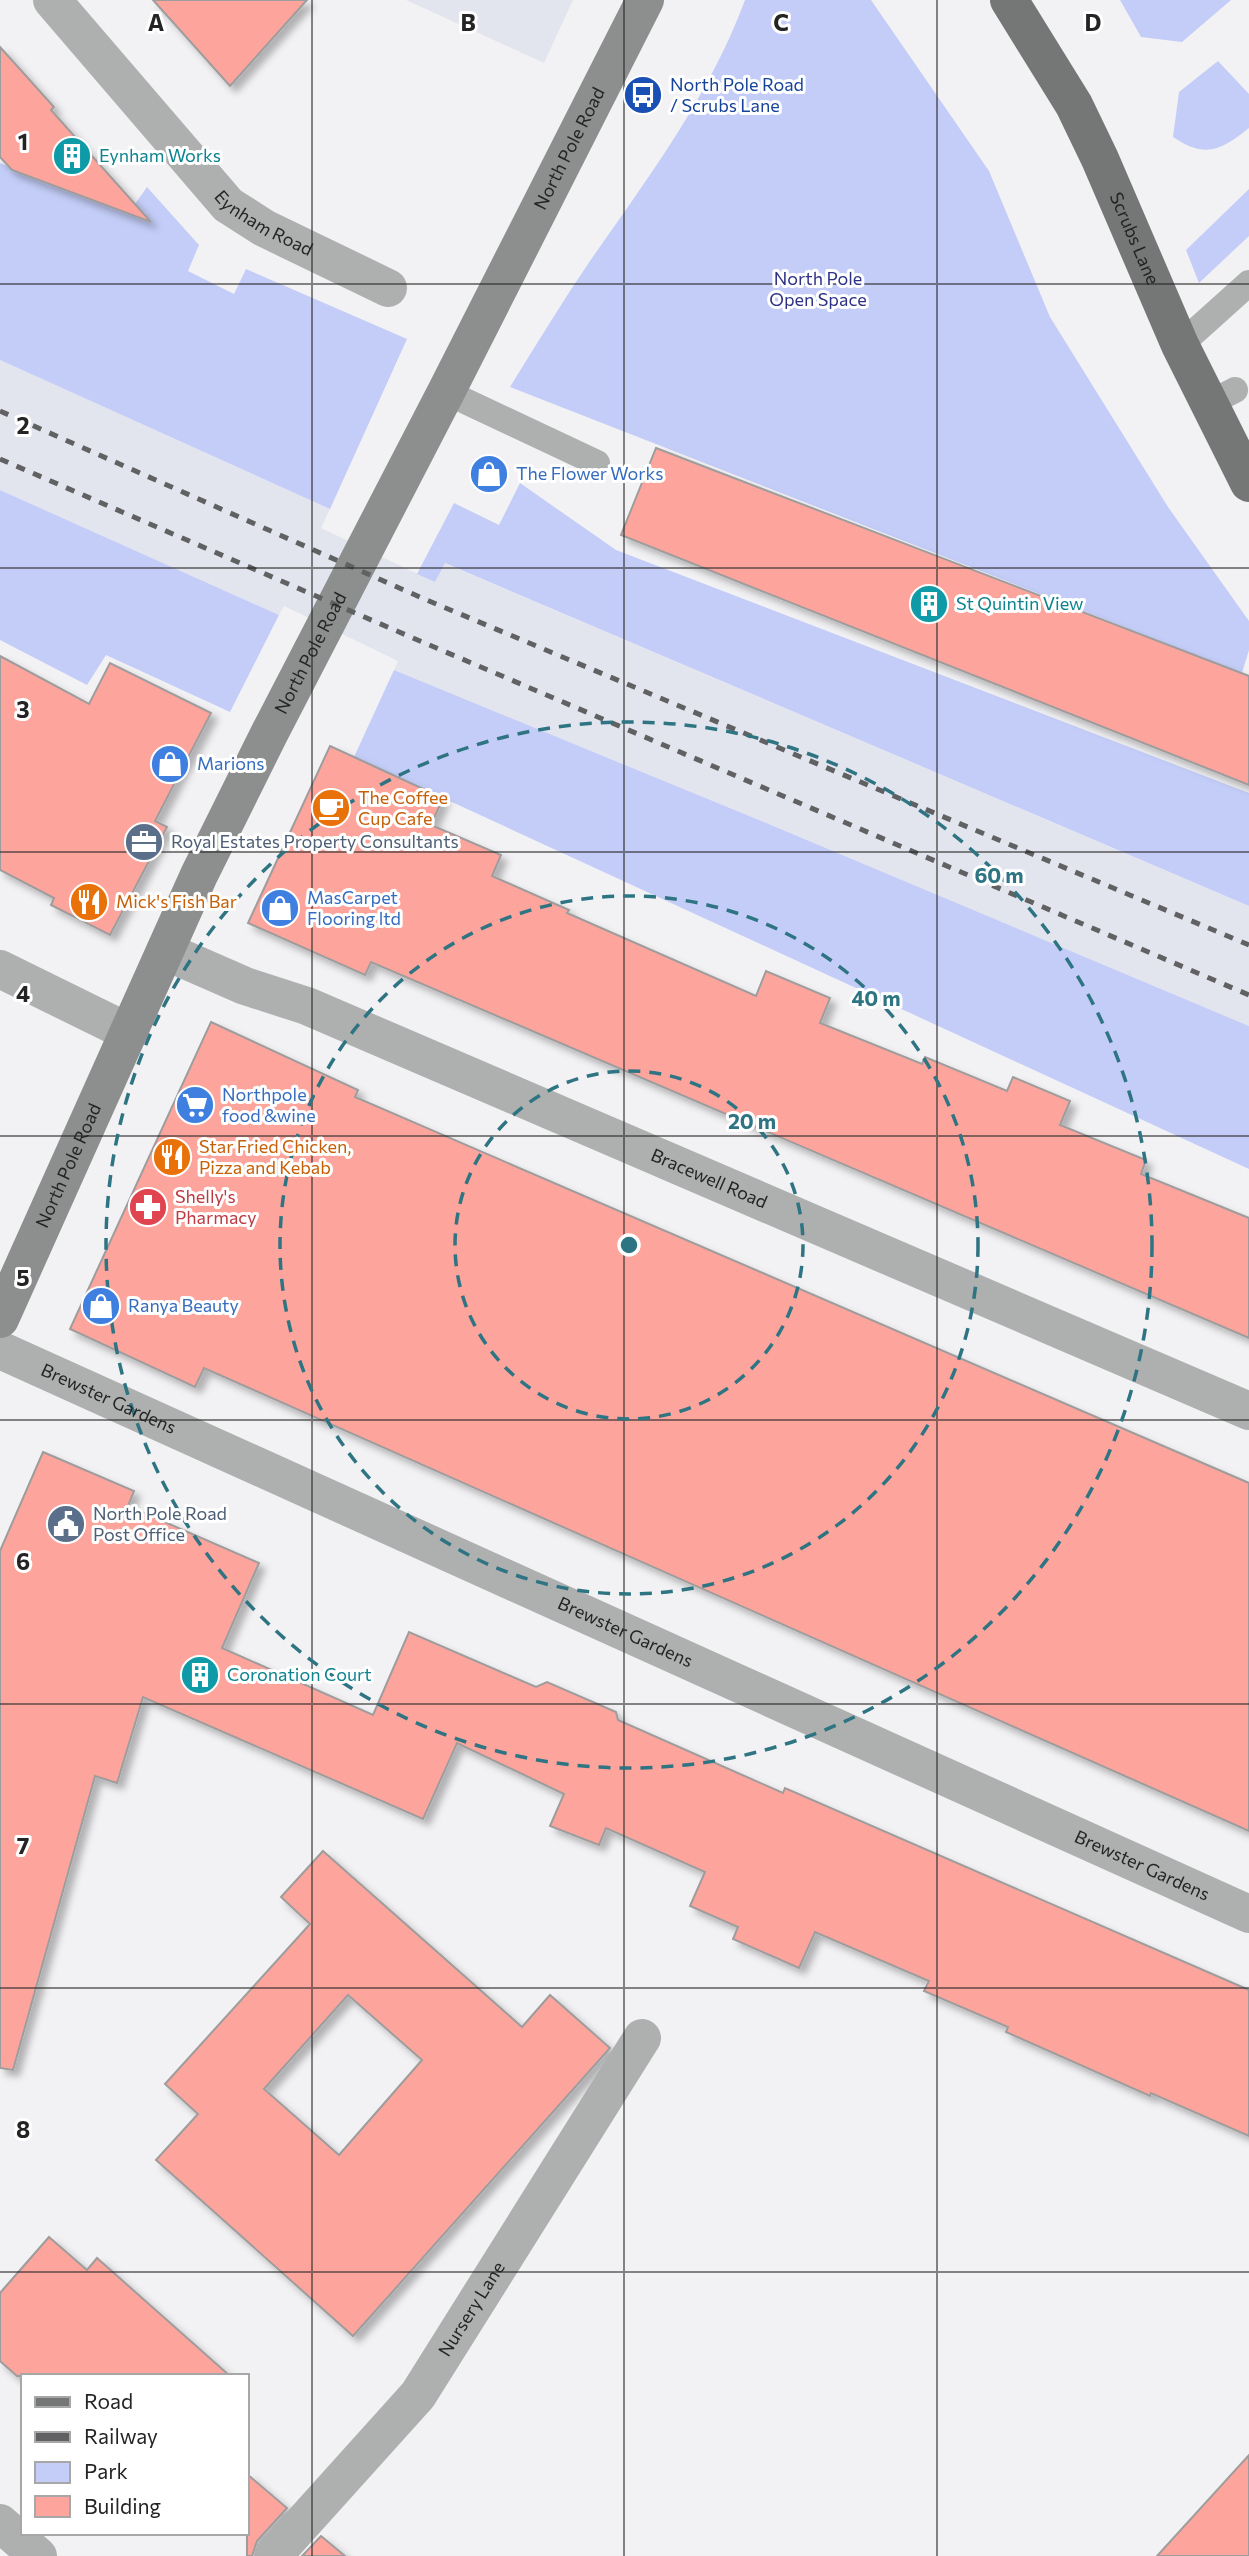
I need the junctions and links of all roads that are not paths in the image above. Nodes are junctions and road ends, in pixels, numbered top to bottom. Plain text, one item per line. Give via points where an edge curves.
1 (52, 0) edge
2 (645, 0) edge
3 (1015, 2) edge
4 (1249, 283) edge
5 (388, 288) dead end
6 (1180, 345) junction
7 (446, 392) junction
8 (597, 463) dead end
9 (1249, 484) edge
10 (165, 951) junction
11 (0, 969) edge
12 (128, 1032) junction
13 (0, 1319) edge
14 (0, 1350) edge
15 (1249, 1411) edge
16 (1249, 1914) edge
17 (642, 2038) dead end
18 (0, 2523) edge
19 (38, 2556) edge
20 (273, 2556) edge

1 - 5 street, Eynham Road via 228,205 264,229
2 - 7 main road, North Pole Road
3 - 6 main road, Scrubs Lane via 1079,116
4 - 6 lane
6 - 9 main road, Scrubs Lane via 1222,397
7 - 8 lane
7 - 10 main road, North Pole Road via 269,734
10 - 12 main road, North Pole Road
10 - 15 street, Bracewell Road via 307,1006
11 - 12 street
12 - 13 main road, North Pole Road
14 - 16 street, Brewster Gardens
17 - 20 street, Nursery Lane via 418,2395
18 - 19 street

